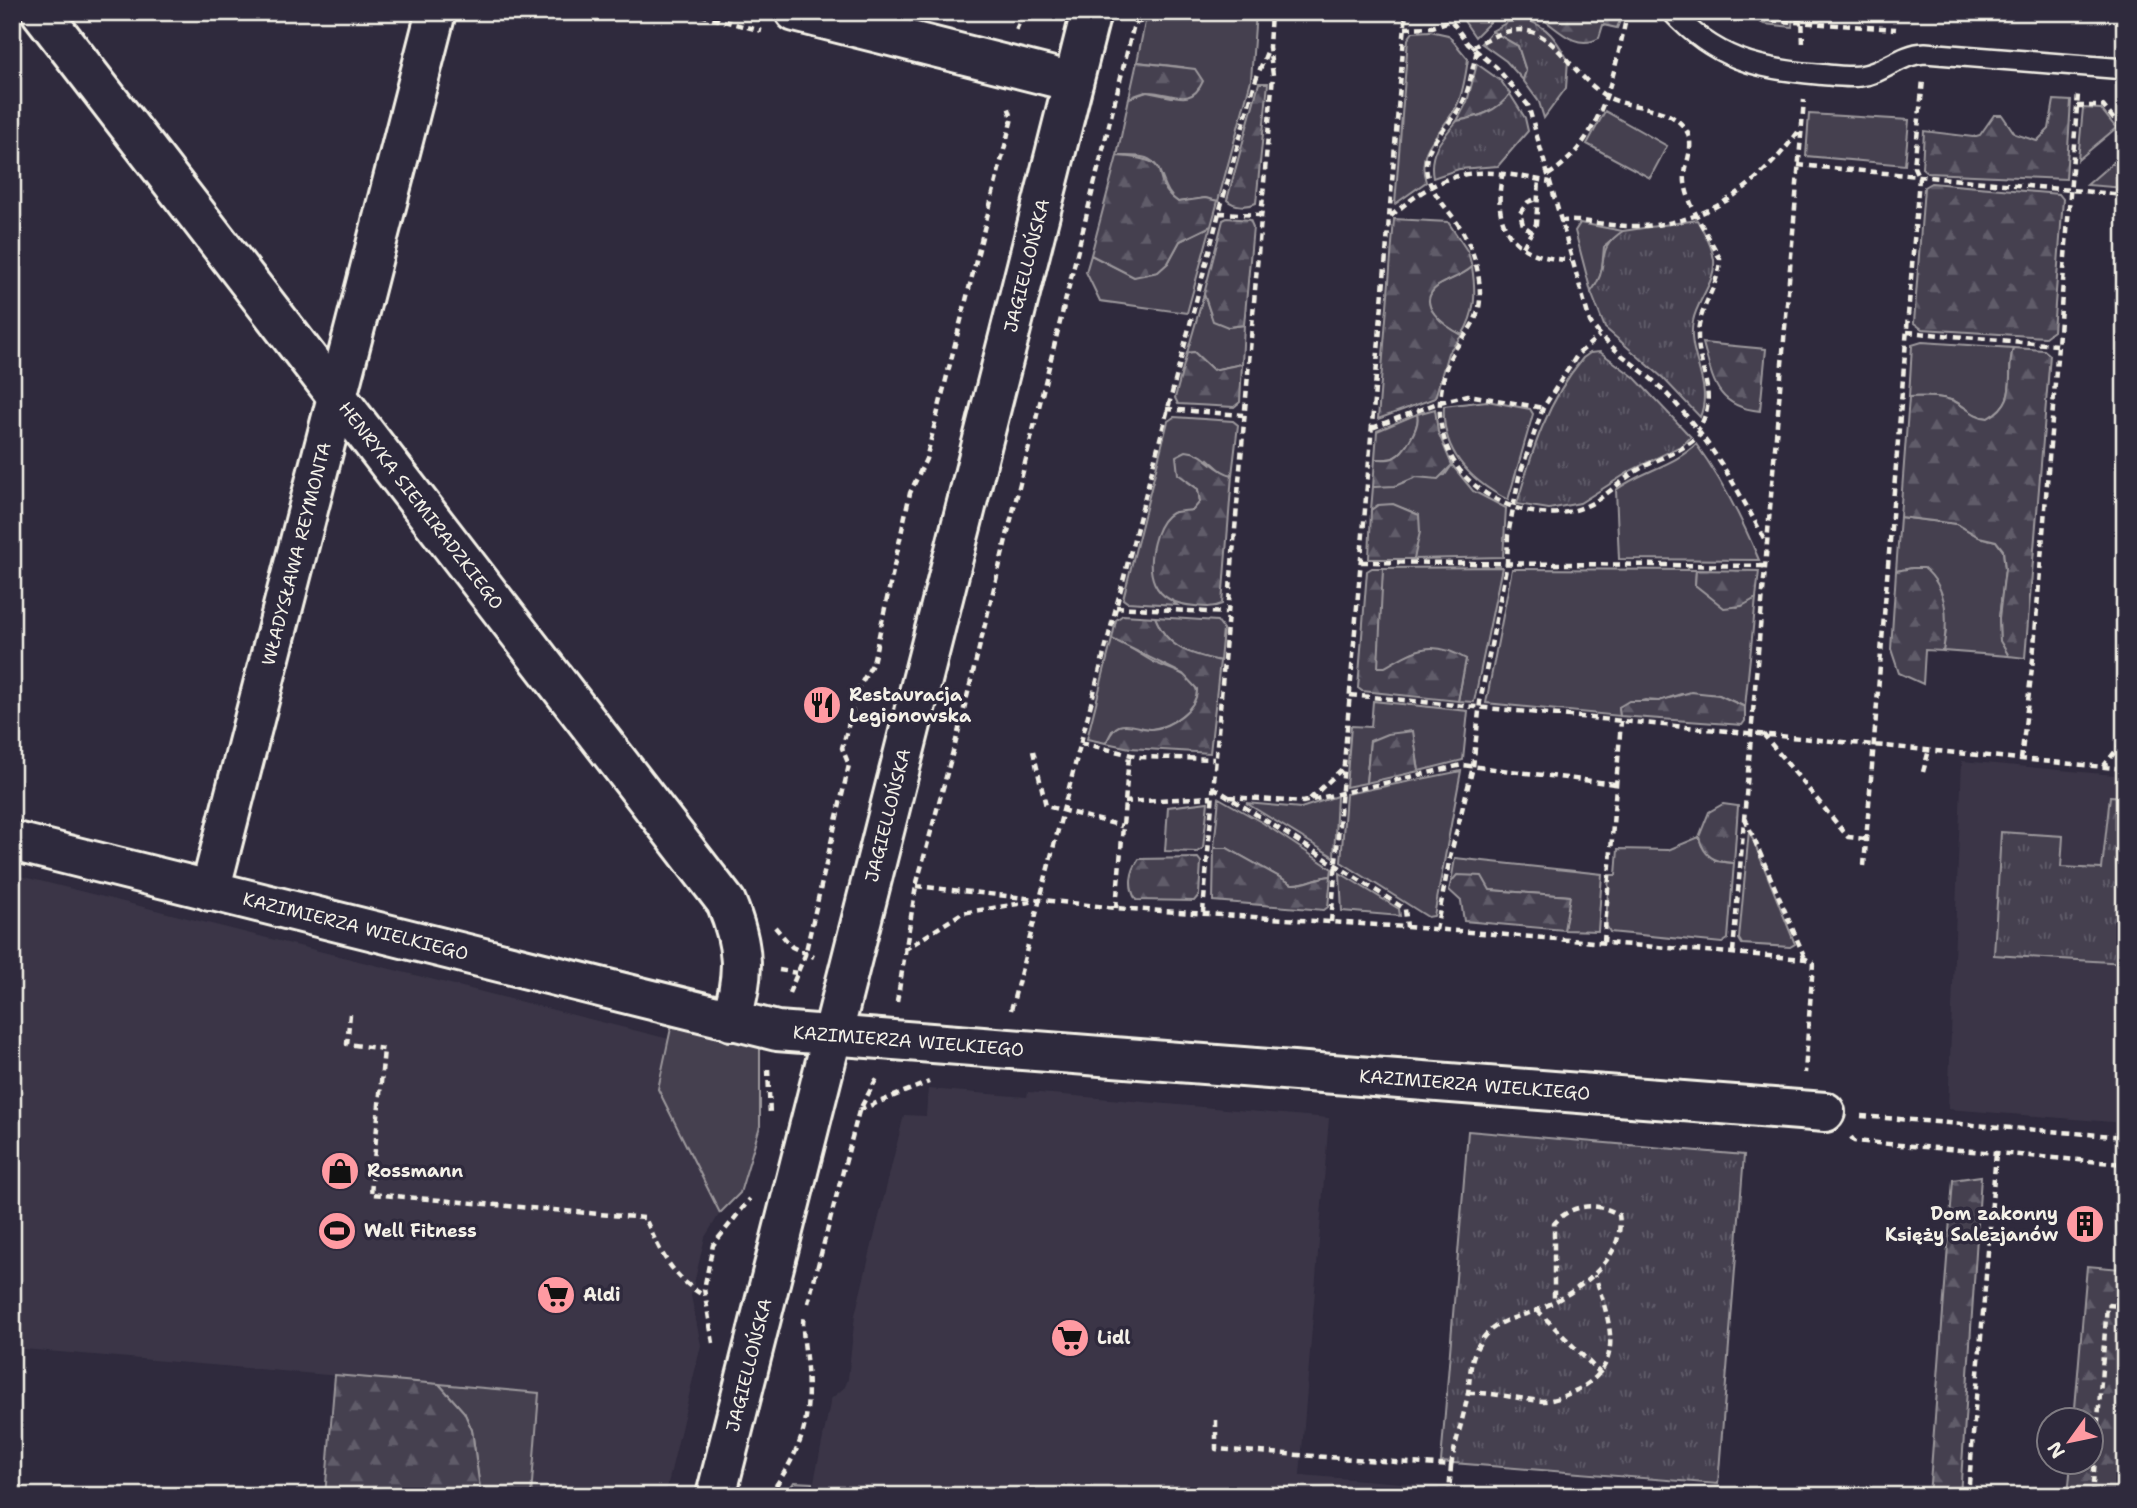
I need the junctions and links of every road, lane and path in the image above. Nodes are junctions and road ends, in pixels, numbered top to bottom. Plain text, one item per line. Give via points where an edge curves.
1 (41, 12) edge
2 (436, 12) edge
3 (689, 12) edge
4 (1091, 12) edge
5 (1137, 12) edge
6 (1178, 12) edge
7 (1271, 12) edge
8 (1401, 12) edge
9 (1406, 12) edge
10 (1446, 12) edge
11 (1633, 12) edge
12 (1671, 12) edge
13 (1801, 12) edge
14 (1450, 21) junction
15 (781, 22) edge
16 (1134, 23) junction
17 (1406, 25) junction
18 (1486, 32) dead end
19 (1564, 45) dead end
20 (1269, 47) junction
21 (1475, 50) junction
22 (1925, 53) junction
23 (2080, 66) junction
24 (2125, 69) edge
25 (1806, 73) junction
26 (1073, 82) junction
27 (1606, 96) junction
28 (1002, 97) dead end
29 (2077, 106) junction
30 (1802, 127) junction
31 (2125, 133) edge
32 (1798, 165) junction
33 (1503, 172) junction
34 (1548, 175) junction
35 (1919, 178) junction
36 (1539, 180) junction
37 (1550, 182) junction
38 (1432, 186) junction
39 (2069, 190) junction
40 (2125, 195) edge
41 (1538, 198) junction
42 (1219, 213) junction
43 (1698, 214) junction
44 (1259, 215) junction
45 (1391, 216) junction
46 (1560, 220) junction
47 (1532, 232) junction
48 (1523, 247) junction
49 (1571, 260) junction
50 (1907, 332) junction
51 (1600, 336) junction
52 (2057, 345) junction
53 (337, 399) junction
54 (1440, 402) junction
55 (1543, 408) junction
56 (1167, 409) junction
57 (1243, 415) junction
58 (1372, 429) junction
59 (1699, 432) junction
60 (1512, 509) junction
61 (1768, 544) junction
62 (1361, 562) junction
63 (1507, 563) junction
64 (1766, 566) junction
65 (1116, 607) junction
66 (1226, 613) junction
67 (1350, 695) junction
68 (1479, 708) junction
69 (1621, 721) junction
70 (1751, 733) junction
71 (1763, 734) junction
72 (2125, 739) edge
73 (1081, 743) junction
74 (1874, 744) junction
75 (1929, 750) junction
76 (1033, 751) dead end
77 (1129, 755) junction
78 (1214, 759) junction
79 (2021, 760) junction
80 (1343, 767) junction
81 (1473, 767) junction
82 (2103, 767) junction
83 (2125, 769) edge
84 (1923, 772) dead end
85 (1615, 784) junction
86 (1213, 787) junction
87 (1342, 791) junction
88 (1212, 797) junction
89 (1229, 797) junction
90 (1310, 800) junction
91 (1124, 802) junction
92 (1063, 812) junction
93 (1744, 817) junction
94 (1122, 825) junction
95 (1866, 839) junction
96 (12, 841) edge
97 (1336, 864) junction
98 (1864, 866) dead end
99 (916, 886) junction
100 (210, 891) junction
101 (1040, 900) junction
102 (1116, 908) junction
103 (1203, 912) junction
104 (1331, 922) junction
105 (1408, 927) junction
106 (1436, 930) junction
107 (1604, 942) junction
108 (904, 950) junction
109 (1733, 952) junction
110 (1806, 959) junction
111 (787, 997) dead end
112 (896, 1011) dead end
113 (1011, 1012) dead end
114 (350, 1014) dead end
115 (731, 1021) junction
116 (832, 1036) junction
117 (769, 1062) dead end
118 (880, 1071) dead end
119 (1782, 1108) junction
120 (1825, 1112) junction
121 (770, 1127) dead end
122 (2125, 1137) edge
123 (1996, 1153) junction
124 (2125, 1164) edge
125 (754, 1190) dead end
126 (1595, 1275) junction
127 (704, 1296) junction
128 (1554, 1302) junction
129 (2125, 1306) edge
130 (1537, 1310) junction
131 (713, 1348) dead end
132 (1601, 1374) junction
133 (1468, 1392) junction
134 (1216, 1420) dead end
135 (1451, 1466) junction
136 (716, 1496) edge
137 (769, 1496) edge
138 (1449, 1496) edge
139 (1968, 1496) edge
140 (2092, 1496) edge

1 - 53 street, HENRYKA SIEMIRADZKIEGO
2 - 53 street, WŁADYSŁAWA REYMONTA
3 - 15 path
4 - 26 street, JAGIELLOŃSKA
5 - 16 path
6 - 16 path
7 - 20 path
8 - 17 path
9 - 17 path
10 - 14 path
11 - 27 path via 1626,19
12 - 25 lane via 1706,45 1732,58
13 - 25 path
14 - 17 path via 1432,27
14 - 21 path
15 - 26 street
16 - 99 path
17 - 45 path
18 - 21 path
19 - 27 path via 1585,80
20 - 42 path via 1255,79
20 - 44 path via 1273,75
21 - 34 path via 1496,66 1528,105
21 - 38 path via 1465,99 1427,155
22 - 23 lane
22 - 25 lane via 1907,55 1879,72 1858,77
22 - 35 path via 1914,167
23 - 24 lane
23 - 29 path
25 - 30 path
26 - 116 street, JAGIELLOŃSKA
27 - 34 path via 1574,155
27 - 43 path via 1658,112 1684,126 1691,145 1685,183
28 - 111 path via 1012,118 926,459 911,494 883,628 873,663 859,687 842,748 849,765 805,955
29 - 31 path via 2103,106
29 - 39 path
30 - 32 path
30 - 43 path via 1759,179
32 - 35 path
32 - 61 path
33 - 36 path
33 - 38 path via 1472,172
33 - 48 path via 1497,208 1504,229
34 - 37 path
35 - 39 path
35 - 50 path
36 - 37 path
36 - 41 path
37 - 46 path
38 - 45 path
38 - 54 path via 1474,255 1480,298 1470,332 1450,358
39 - 40 path
39 - 52 path
41 - 47 path
41 - 47 path via 1520,213 1523,225
42 - 44 path
42 - 56 path
43 - 46 path via 1630,226
43 - 59 path via 1720,259 1719,273 1699,320 1709,398
44 - 57 path
45 - 58 path
46 - 49 path
47 - 48 path
48 - 49 path via 1551,259
49 - 51 path via 1590,322
50 - 52 path
50 - 74 path
51 - 55 path via 1578,354
51 - 59 path via 1660,387
52 - 79 path
53 - 100 street, WŁADYSŁAWA REYMONTA
53 - 115 street, HENRYKA SIEMIRADZKIEGO via 726,902 736,926 742,965 742,986
54 - 55 path via 1468,395
54 - 58 path
54 - 60 path via 1444,440 1463,475 1487,496
55 - 60 path
56 - 57 path
56 - 65 path
57 - 66 path
58 - 62 path
59 - 60 path via 1686,448 1635,472 1593,503 1544,513
59 - 61 path via 1734,482
60 - 63 path
61 - 64 path
62 - 63 path
62 - 67 path
63 - 64 path
63 - 68 path
64 - 70 path
65 - 66 path
65 - 73 path
66 - 78 path
67 - 68 path
67 - 80 path
68 - 69 path
68 - 81 path
69 - 70 path
69 - 85 path
70 - 71 path
70 - 93 path
71 - 74 path
71 - 95 path via 1848,837
72 - 82 path
73 - 77 path
73 - 92 path
74 - 75 path
74 - 95 path
75 - 79 path
75 - 84 path
76 - 92 path via 1046,806
77 - 78 path
77 - 91 path
78 - 86 path
79 - 82 path
80 - 87 path
80 - 90 path
81 - 85 path
81 - 87 path via 1462,765
81 - 106 path
82 - 83 path
85 - 107 path
86 - 88 path
86 - 89 path
87 - 90 path
87 - 97 path
88 - 91 path
88 - 103 path
89 - 90 path
89 - 97 path
91 - 94 path
92 - 94 path
92 - 101 path
93 - 109 path
93 - 110 path
94 - 102 path
95 - 98 path
96 - 100 street, KAZIMIERZA WIELKIEGO
97 - 104 path
97 - 105 path via 1405,909
99 - 101 path
99 - 108 path
100 - 115 street, KAZIMIERZA WIELKIEGO
101 - 102 path
101 - 108 path via 962,913
101 - 113 path
102 - 103 path
103 - 104 path
104 - 105 path
105 - 106 path
106 - 107 path
107 - 109 path
108 - 112 path
109 - 110 path
110 - 119 path via 1814,963 1805,1075 1795,1086 1783,1088
114 - 127 path via 347,1044 384,1049 371,1194 645,1218 669,1266 684,1284
115 - 116 street, KAZIMIERZA WIELKIEGO
116 - 119 street, KAZIMIERZA WIELKIEGO
116 - 136 street, JAGIELLOŃSKA
117 - 121 path
118 - 137 path via 859,1111 803,1319 809,1401 801,1444
119 - 120 street, KAZIMIERZA WIELKIEGO
120 - 122 path
120 - 123 path via 1854,1141
123 - 124 path
123 - 139 path
125 - 127 path via 713,1245
126 - 128 path
126 - 128 path via 1620,1236 1619,1214 1586,1206 1567,1212 1554,1224
126 - 132 path via 1611,1354
127 - 131 path
128 - 130 path
129 - 140 path via 2107,1305
130 - 132 path
130 - 133 path via 1506,1320 1483,1338 1470,1359
132 - 133 path via 1546,1401
133 - 135 path
134 - 135 path via 1216,1449
135 - 138 path

